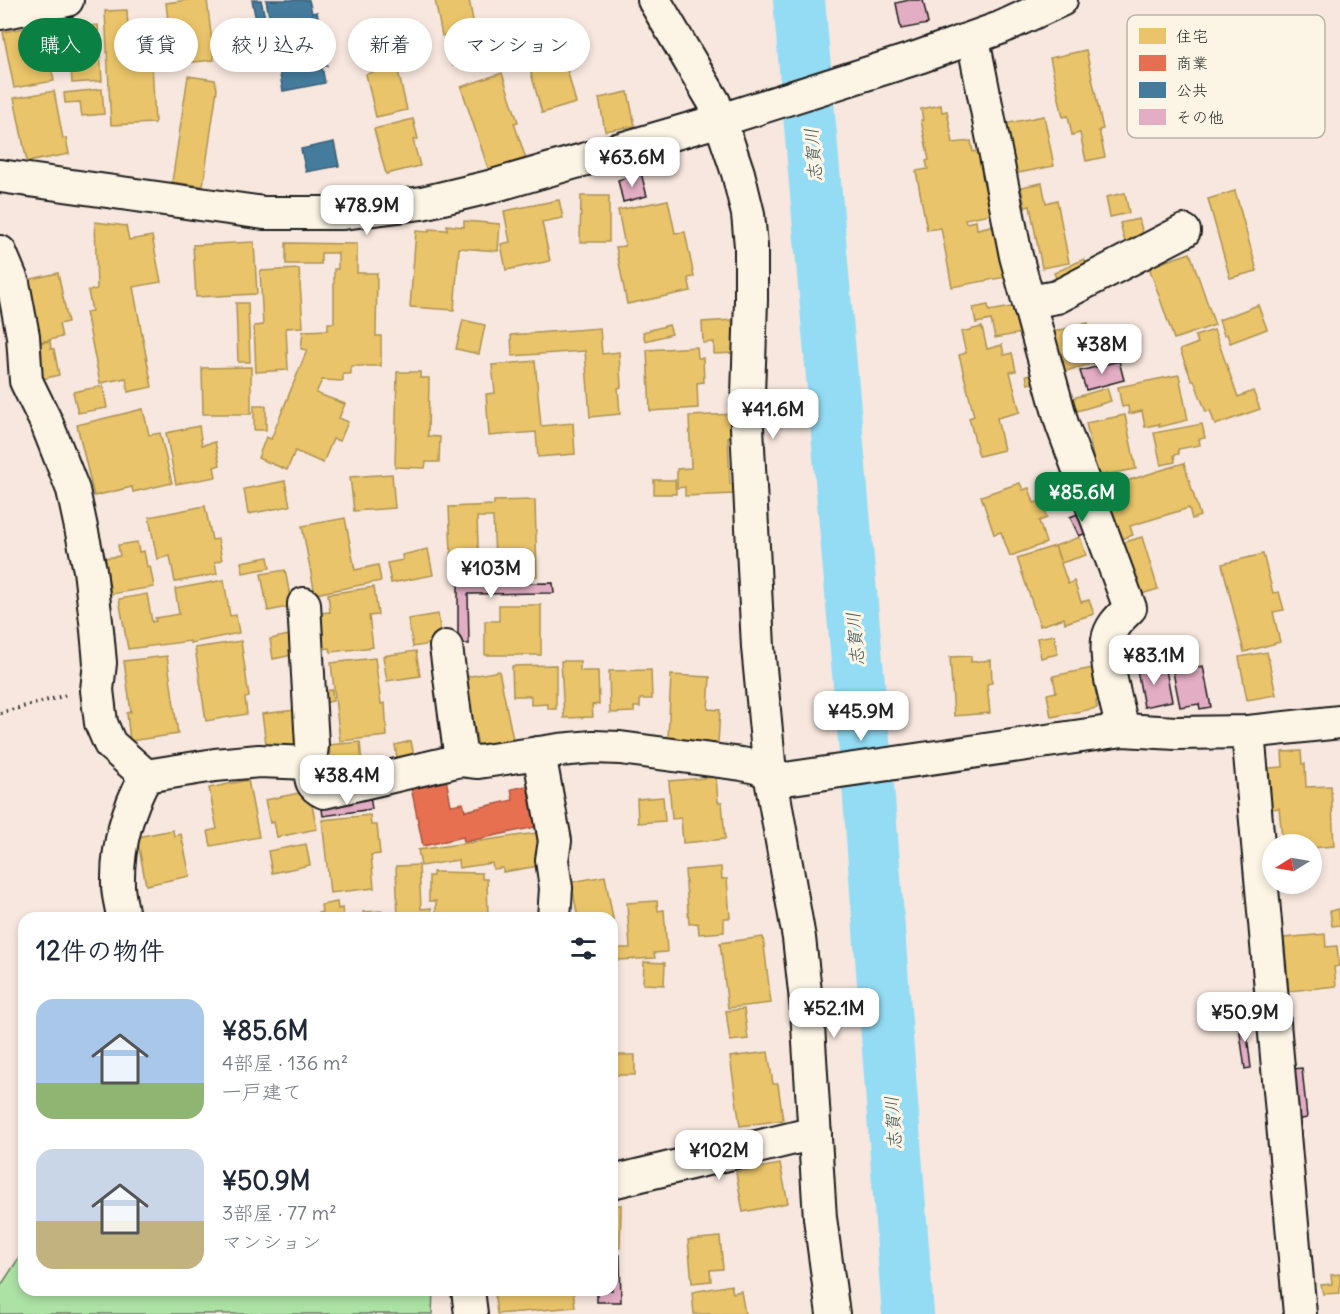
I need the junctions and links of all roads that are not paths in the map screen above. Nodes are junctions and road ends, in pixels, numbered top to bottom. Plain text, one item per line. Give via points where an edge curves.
1 (67, 0) edge
2 (654, 0) edge
3 (1061, 0) edge
4 (1015, 10) edge
5 (0, 13) edge
6 (973, 39) junction
7 (734, 116) junction
8 (0, 176) edge
9 (1184, 231) dead end
10 (0, 252) edge
11 (1029, 302) junction
12 (304, 604) dead end
13 (446, 647) dead end
14 (1340, 722) edge
15 (1123, 730) junction
16 (1248, 732) junction
17 (539, 753) junction
18 (461, 760) junction
19 (310, 763) junction
20 (146, 776) junction
21 (778, 776) junction
22 (122, 912) edge
23 (554, 912) edge
24 (815, 1133) junction
25 (618, 1181) edge
26 (469, 1296) edge
27 (471, 1314) edge
28 (833, 1314) edge
29 (1300, 1314) edge

1 - 5 street
2 - 7 street via 706,86
3 - 4 street
4 - 6 street
6 - 7 street
6 - 11 street via 1016,256
7 - 8 street via 454,196 343,213 254,212
7 - 21 street via 738,173 751,246 747,427 755,602
9 - 11 street via 1057,297
10 - 20 street via 13,283 26,381 74,490 90,570 100,663 97,690 104,734
11 - 15 street via 1062,424 1130,608 1108,638
12 - 19 street
13 - 18 street
14 - 16 street
15 - 16 street
15 - 21 street
16 - 29 street
17 - 18 street via 478,762
17 - 21 street via 620,748 742,764
17 - 23 street via 555,841
18 - 19 street via 324,792 315,788 311,780
19 - 20 street via 259,761
20 - 22 street via 123,827 118,885
21 - 24 street via 807,1010
24 - 25 street
24 - 28 street via 820,1218
26 - 27 street

